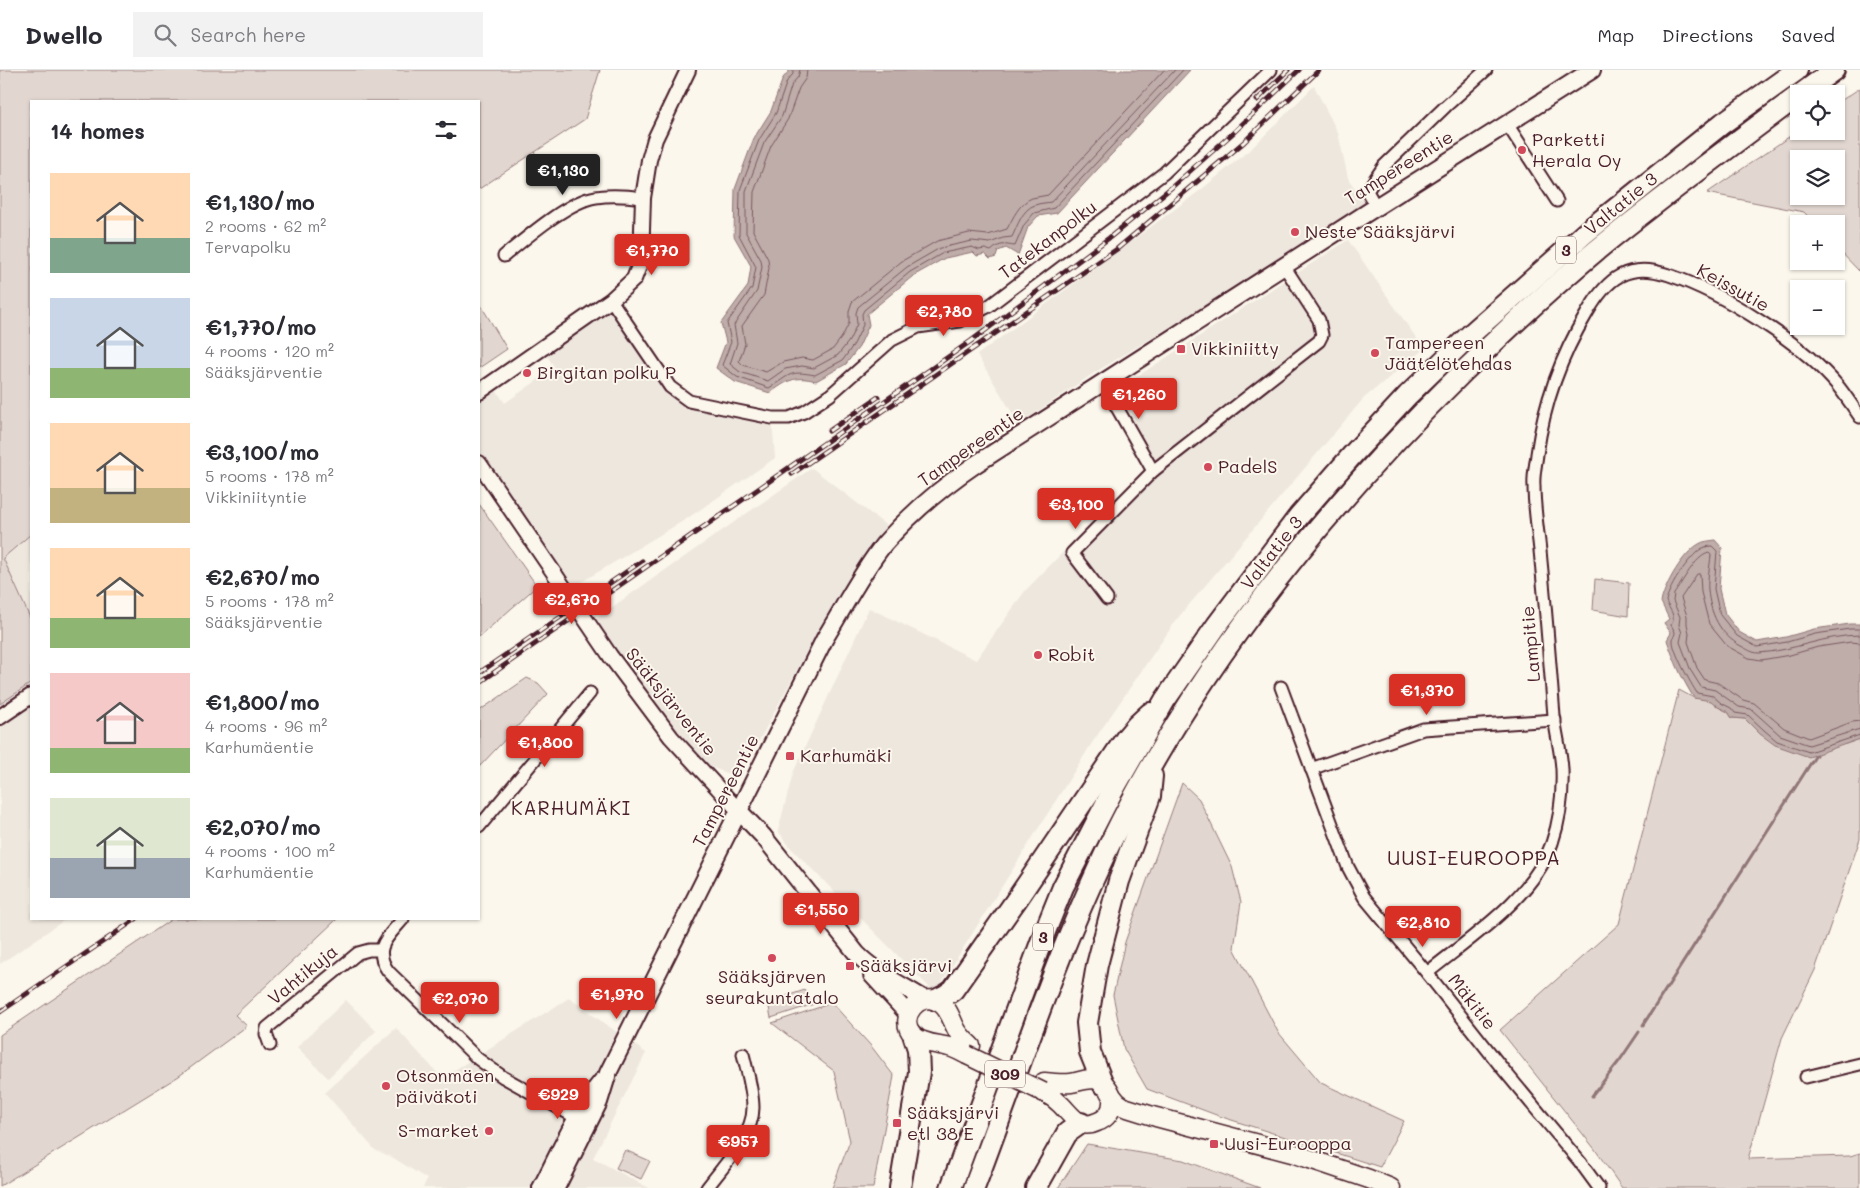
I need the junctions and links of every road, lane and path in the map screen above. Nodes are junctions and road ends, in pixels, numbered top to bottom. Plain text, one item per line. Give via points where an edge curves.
1 (688, 70) edge
2 (1271, 70) edge
3 (1486, 70) edge
4 (1592, 70) edge
5 (1797, 70) edge
6 (1834, 70) edge
7 (1814, 85) edge
8 (1790, 102) edge
9 (1507, 124) junction
10 (643, 198) junction
11 (1557, 201) dead end
12 (1376, 207) junction
13 (504, 256) dead end
14 (1284, 266) junction
15 (1615, 277) joint
16 (611, 300) junction
17 (1103, 383) junction
18 (480, 391) edge
19 (1860, 417) edge
20 (480, 464) edge
21 (1152, 471) junction
22 (1107, 599) dead end
23 (1281, 687) dead end
24 (590, 693) dead end
25 (30, 697) edge
26 (1165, 700) junction
27 (0, 717) edge
28 (1555, 720) junction
29 (1153, 764) junction
30 (1311, 769) junction
31 (739, 811) junction
32 (480, 826) edge
33 (402, 920) edge
34 (381, 950) junction
35 (865, 962) junction
36 (1427, 973) junction
37 (930, 1000) junction
38 (908, 1014) junction
39 (914, 1037) junction
40 (270, 1045) dead end
41 (969, 1051) junction
42 (743, 1054) dead end
43 (1860, 1064) edge
44 (1806, 1077) dead end
45 (1043, 1087) junction
46 (1106, 1088) junction
47 (1156, 1118) junction
48 (1102, 1121) junction
49 (582, 1122) junction
50 (1081, 1123) junction
51 (541, 1188) edge
52 (556, 1188) edge
53 (707, 1188) edge
54 (900, 1188) edge
55 (951, 1188) edge
56 (974, 1188) edge
57 (1036, 1188) edge
58 (1391, 1188) edge
59 (1599, 1188) edge

1 - 10 street via 655,139
2 - 16 street, Tatekanpolku via 1164,173 989,306 960,321 918,327 892,340 830,395 789,418 772,418 689,401 670,387
3 - 12 street via 1384,166 1367,191
4 - 9 main road, Tampereentie
5 - 26 highway, Valtatie 3 / 3 via 1723,123 1584,234 1408,395 1299,516 1216,624
6 - 7 highway, Valtatie 3 / 3
8 - 29 highway, Valtatie 3 / 3 via 1595,251 1422,412 1314,531 1283,571 1202,685
9 - 11 street
9 - 12 main road, Tampereentie
10 - 13 street via 595,197 568,208
10 - 16 street via 642,250 638,271 634,280
12 - 14 main road, Tampereentie
14 - 17 main road, Tampereentie
14 - 21 street via 1319,320 1320,341
15 - 19 street, Keissutie via 1652,270 1682,279 1716,295 1809,357 1838,386
15 - 28 street, Lampitie via 1591,306 1571,339 1545,410 1533,484
16 - 18 street
17 - 21 street
17 - 31 main road, Tampereentie via 962,474 924,503 887,541 825,638
20 - 31 street, Sääksjärventie, bridge via 611,657 671,737
21 - 22 street via 1072,552
23 - 30 street, Mäkitie
24 - 32 street
25 - 27 street
26 - 37 highway via 1126,738 953,990
26 - 55 highway, Valtatie 3 / 3 via 1063,887
28 - 30 street via 1423,729
28 - 36 street, Lampitie via 1562,768 1560,810 1552,844 1538,875 1514,903
29 - 46 highway via 1150,796 1119,881 1087,1023 1090,1052
29 - 56 highway, Valtatie 3 / 3 via 1097,871 1068,937
30 - 36 street, Mäkitie via 1348,867 1364,897
31 - 35 main road, 309
31 - 49 main road, Tampereentie via 608,1073 589,1096
33 - 34 street
34 - 40 street, Vahtikuja via 358,953 267,1028
34 - 49 street via 382,962 388,971 478,1059 503,1078
35 - 37 main road, 309 via 895,983
35 - 38 main road, 309 via 871,975
36 - 59 street, Mäkitie
37 - 38 main road via 916,1004
37 - 41 main road, 309 via 942,1004 947,1010
38 - 39 main road, 309 via 908,1026
39 - 41 main road, 309
39 - 54 highway via 919,1072
41 - 45 main road, 309, bridge
42 - 53 street via 753,1106 752,1119 748,1131
43 - 44 street
45 - 46 main road, 309 via 1090,1079 1097,1080
45 - 50 main road, 309
46 - 47 main road via 1124,1107
46 - 48 main road via 1112,1105 1110,1113
47 - 48 main road
47 - 58 main road via 1292,1153
48 - 50 main road
49 - 51 main road, Tampereentie
49 - 52 main road, Tampereentie
50 - 57 highway via 1067,1133

